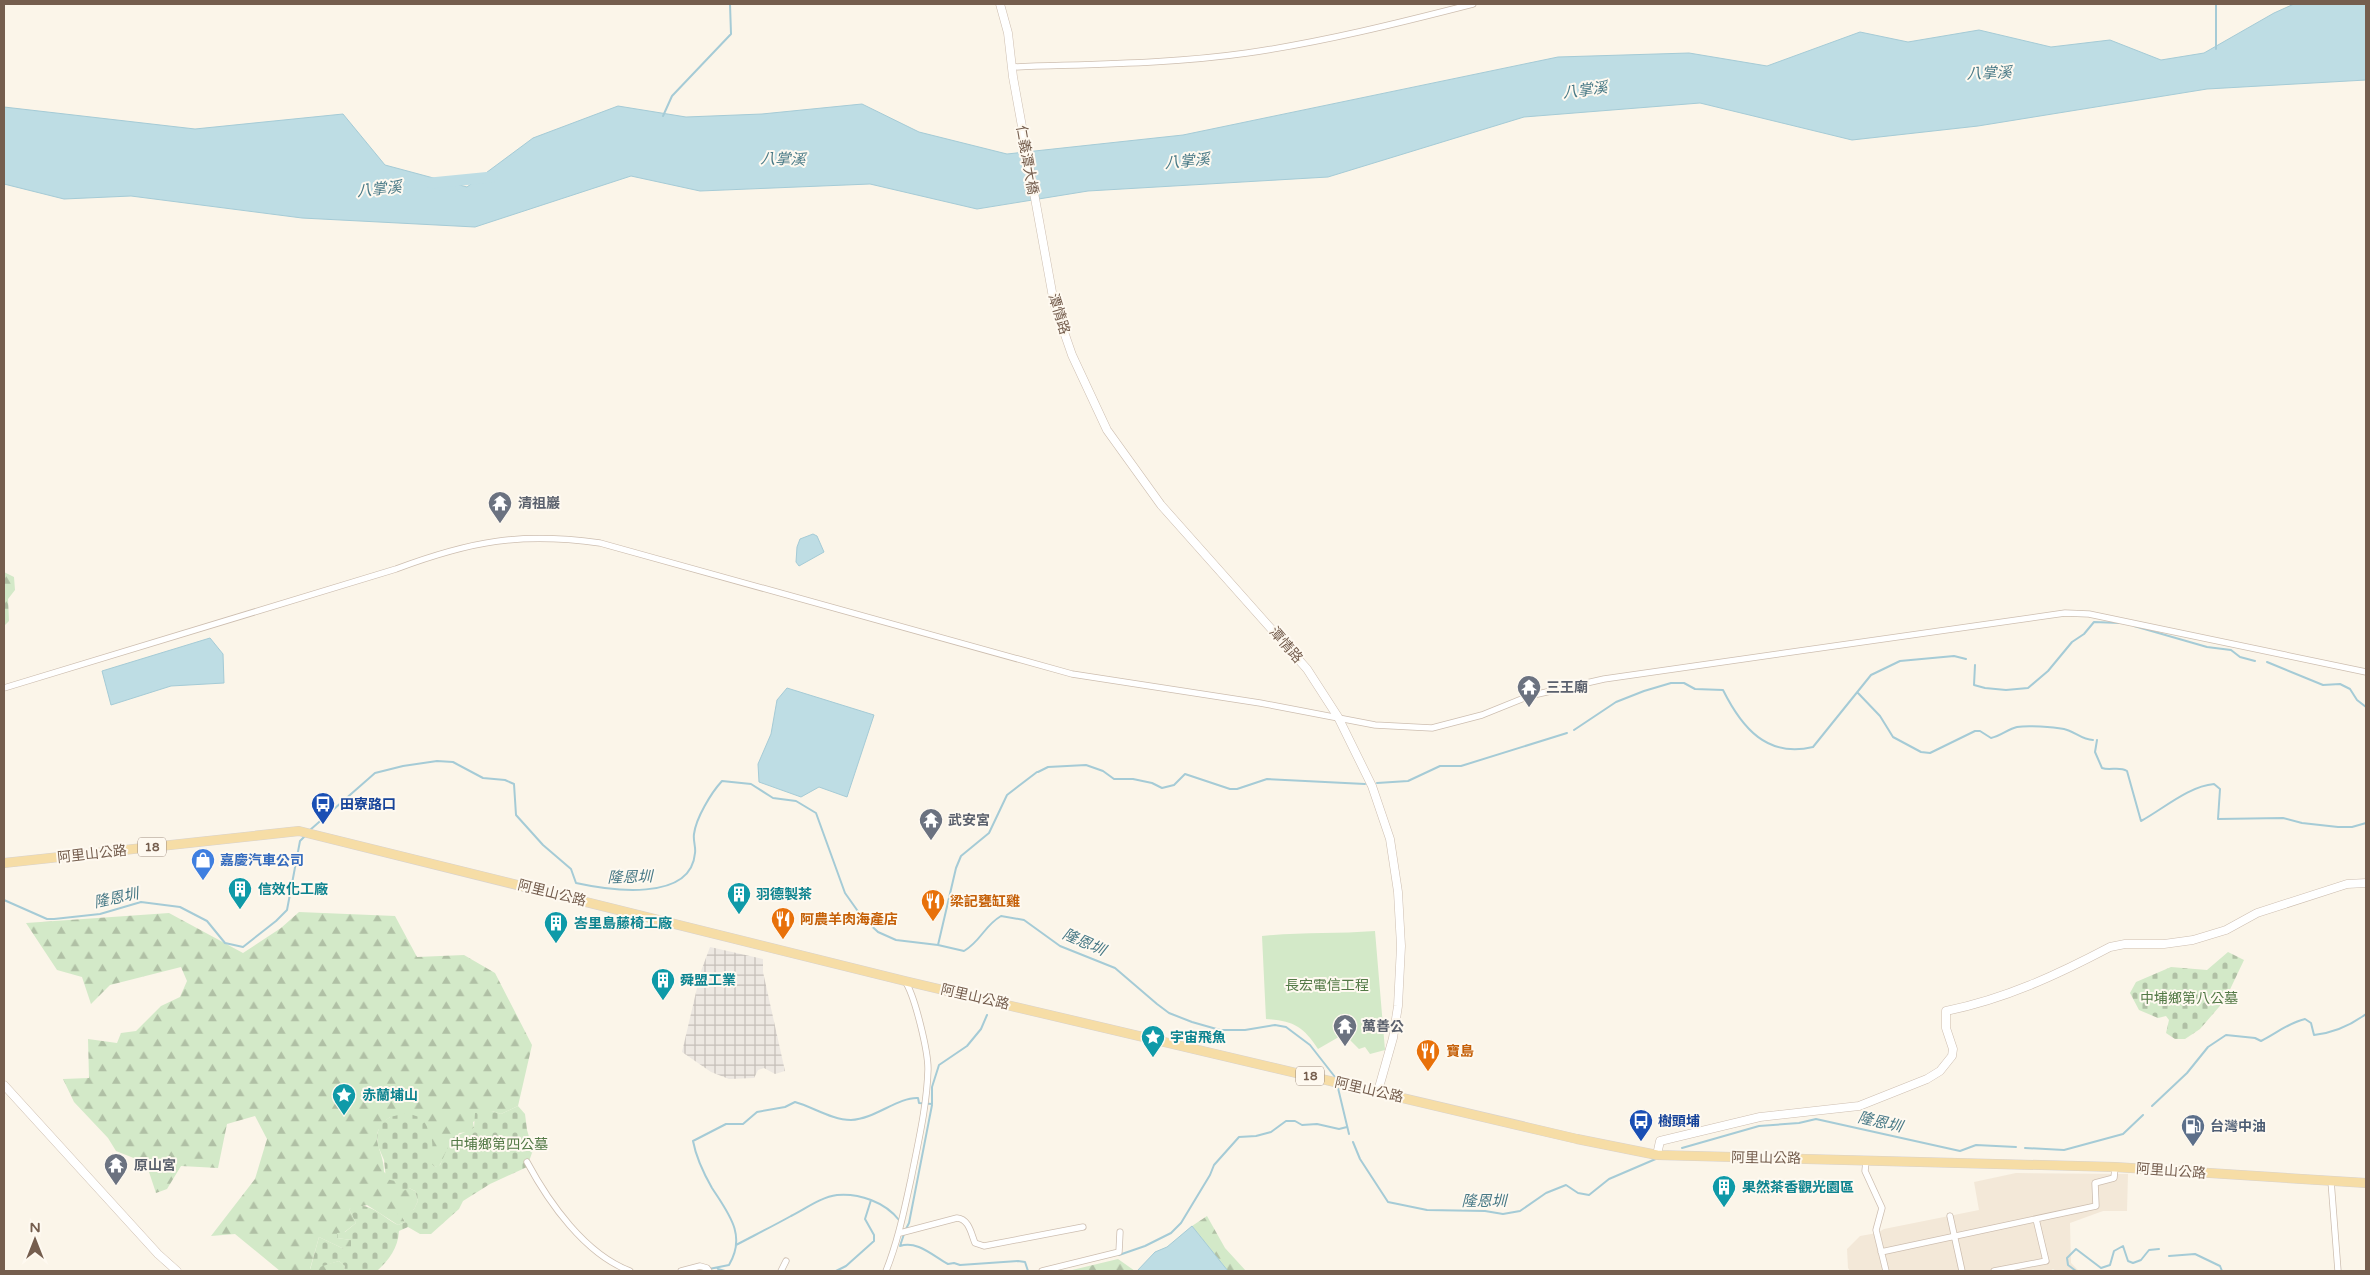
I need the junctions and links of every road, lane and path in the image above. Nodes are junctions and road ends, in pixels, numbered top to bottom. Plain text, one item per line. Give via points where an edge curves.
1 (1000, 4) edge
2 (1473, 4) edge
3 (1012, 67) junction
4 (1042, 244) joint
5 (2366, 672) edge
6 (4, 688) edge
7 (1338, 717) junction
8 (4, 863) edge
9 (2366, 883) edge
10 (905, 981) junction
11 (4, 1086) edge
12 (1378, 1092) junction
13 (1657, 1155) junction
14 (1866, 1161) junction
15 (528, 1162) dead end
16 (2115, 1167) junction
17 (2331, 1181) junction
18 (2366, 1183) edge
19 (1950, 1216) dead end
20 (2036, 1219) junction
21 (1083, 1228) dead end
22 (1120, 1232) dead end
23 (900, 1233) junction
24 (1955, 1236) junction
25 (1880, 1252) junction
26 (786, 1261) dead end
27 (177, 1271) edge
28 (630, 1271) edge
29 (681, 1271) edge
30 (708, 1271) edge
31 (781, 1271) edge
32 (886, 1271) edge
33 (1042, 1271) edge
34 (1886, 1271) edge
35 (1962, 1271) edge
36 (1994, 1271) edge
37 (2338, 1271) edge

1 - 3 street
2 - 3 street via 1400,23 1248,53
3 - 4 street, 仁義潭大橋
4 - 7 street, 潭情路 via 1054,303 1072,355 1108,430 1161,505 1307,670
5 - 7 street via 2079,612 1604,679 1550,690 1482,715 1432,728 1375,725
6 - 7 street via 476,543 515,538 562,538 600,543 1072,674
7 - 12 street, 潭情路 via 1372,786 1390,839 1398,892 1401,946 1398,1006
8 - 10 main road, 阿里山公路 / 18 via 299,831
9 - 13 street via 2347,884 2257,913 2226,930 2193,940 2114,946 2024,989 1946,1011 1952,1056 1940,1071 1927,1080 1859,1106 1760,1117 1660,1141
10 - 12 main road, 阿里山公路 / 18
10 - 23 street via 912,990 928,1068 922,1128
11 - 27 street
12 - 13 main road, 阿里山公路 / 18
13 - 14 main road, 阿里山公路 / 18
14 - 16 main road, 阿里山公路 / 18
14 - 25 street via 1865,1171 1882,1208 1876,1230
15 - 28 street via 561,1215 597,1252
16 - 17 main road, 阿里山公路 / 18
16 - 20 street via 2114,1178 2095,1183 2096,1206
17 - 18 main road, 18
17 - 37 street
19 - 24 street
20 - 24 street
20 - 36 street via 2046,1261
21 - 23 street via 984,1246 975,1243 962,1218
22 - 33 street via 1120,1252
23 - 32 street
24 - 25 street
24 - 35 street
25 - 34 street
26 - 31 street
29 - 30 street via 700,1266

